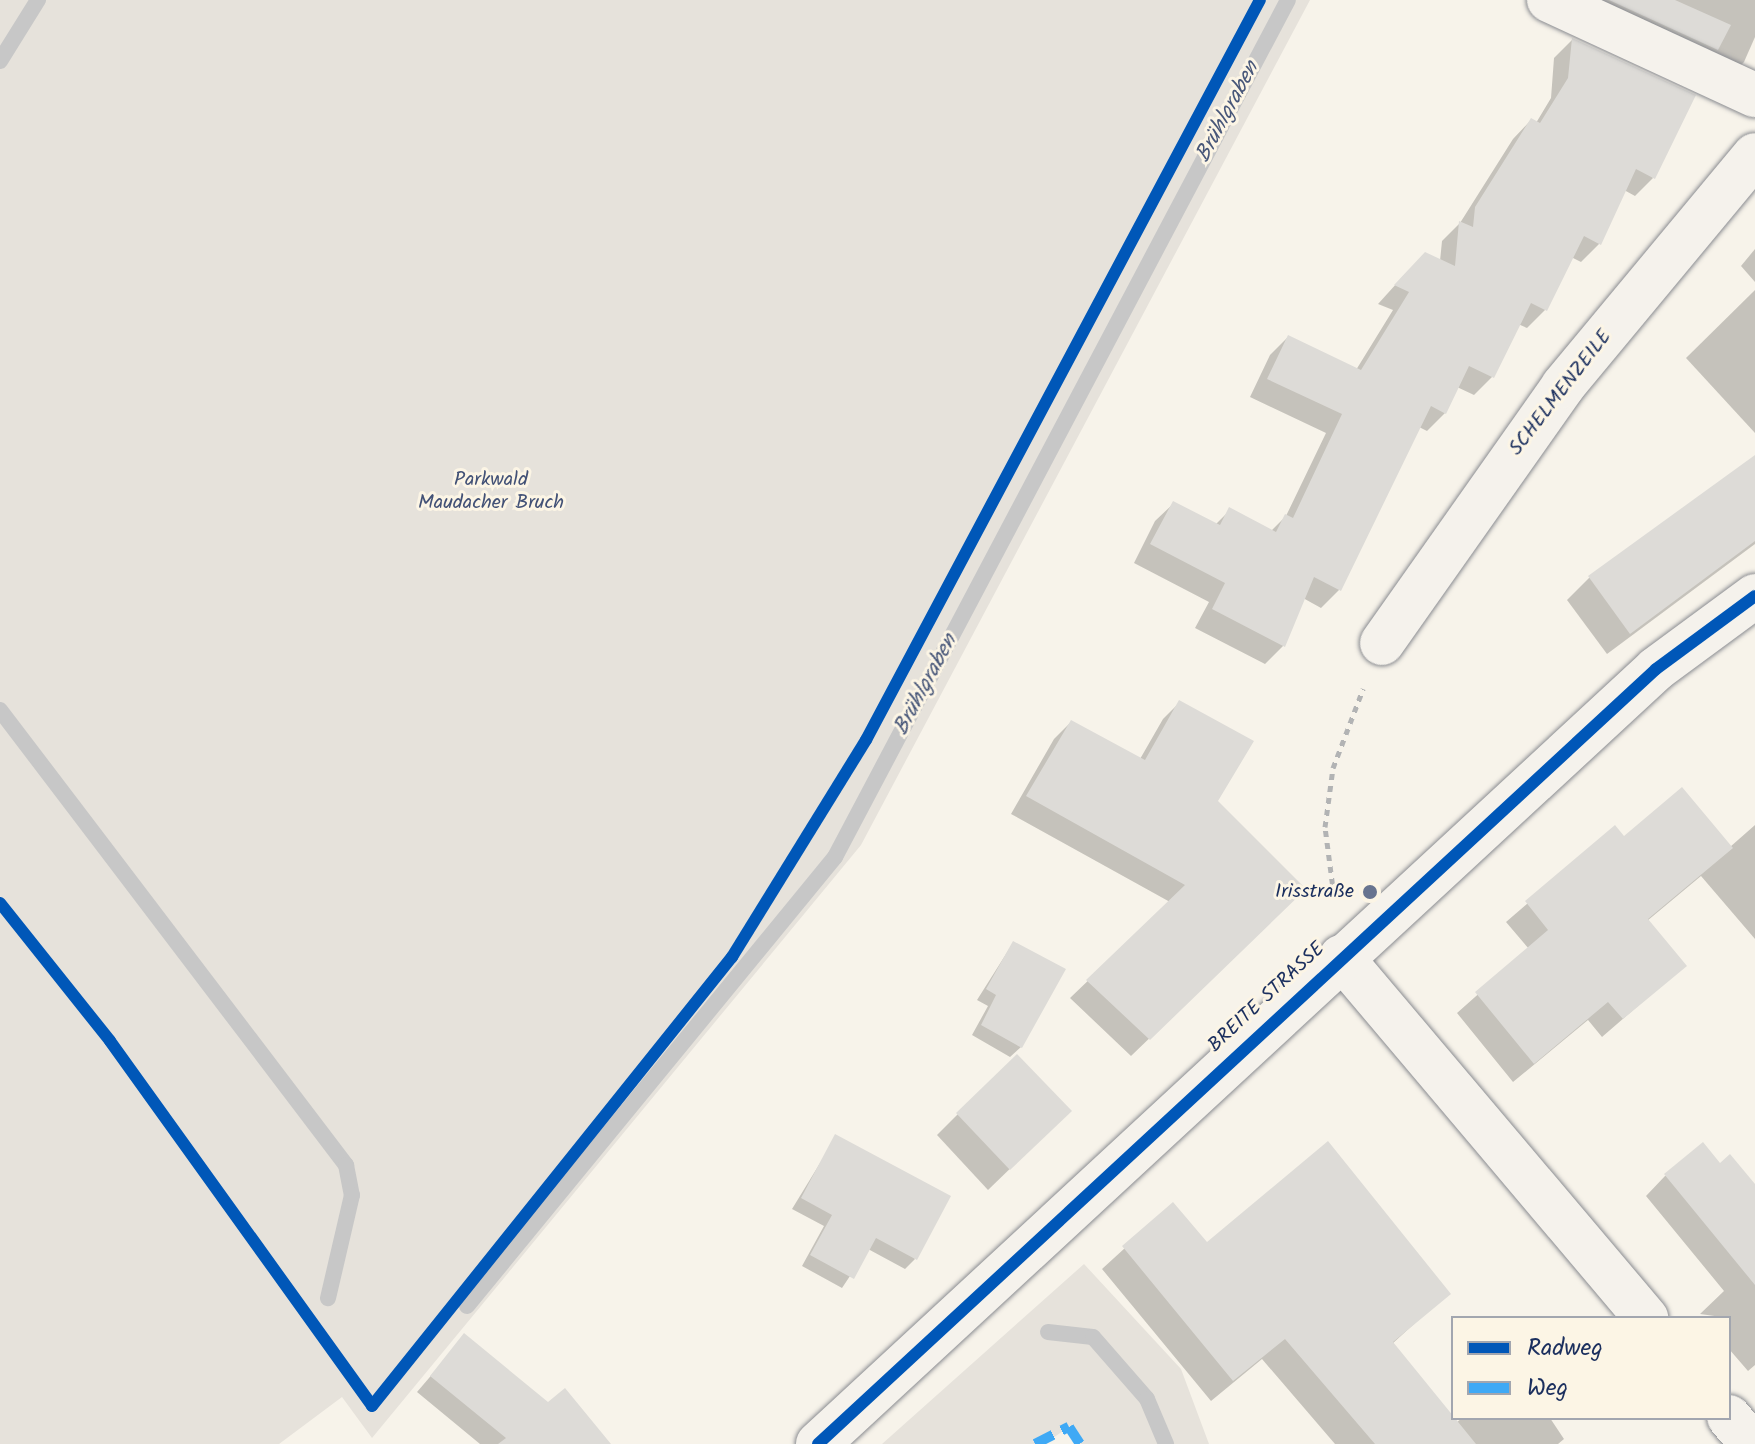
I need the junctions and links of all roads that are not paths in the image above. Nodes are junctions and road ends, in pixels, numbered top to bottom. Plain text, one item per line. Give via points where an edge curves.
1 (1549, 0) edge
2 (1755, 95) edge
3 (1755, 155) edge
4 (1755, 596) edge
5 (1382, 643) road end
6 (1341, 957) junction
7 (1644, 1316) edge
8 (1731, 1419) edge
9 (818, 1444) edge
10 (1752, 1444) edge

1 - 2 street
3 - 5 street, SCHELMENZEILE via 1563,386
4 - 6 street, BREITE STRASSE via 1656,669
6 - 7 street
6 - 9 street, BREITE STRASSE
8 - 10 street

